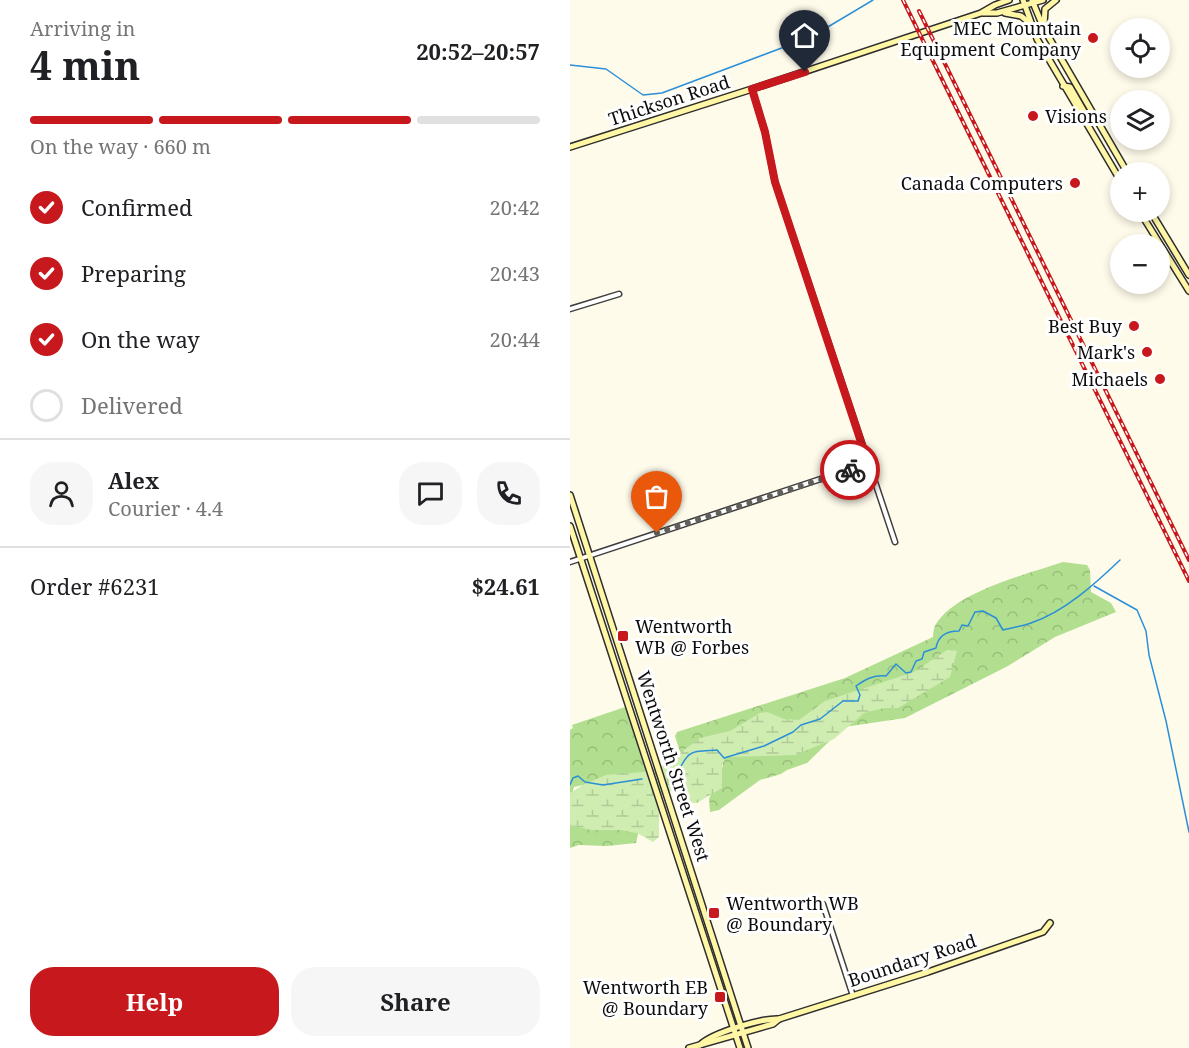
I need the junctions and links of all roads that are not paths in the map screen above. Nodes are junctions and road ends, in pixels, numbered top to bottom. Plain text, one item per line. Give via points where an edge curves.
1 (1001, 0) edge
2 (1009, 0) edge
3 (1043, 0) edge
4 (1056, 0) edge
5 (1033, 1) edge
6 (1024, 3) edge
7 (995, 5) junction
8 (981, 13) junction
9 (997, 13) junction
10 (1033, 27) junction
11 (1044, 29) junction
12 (1063, 86) junction
13 (752, 89) junction
14 (1091, 113) junction
15 (570, 147) edge
16 (1121, 162) edge
17 (1110, 164) edge
18 (1146, 222) edge
19 (1157, 222) edge
20 (1189, 275) edge
21 (1189, 291) edge
22 (619, 294) dead end
23 (570, 309) edge
24 (868, 463) junction
25 (570, 495) edge
26 (570, 526) edge
27 (895, 542) dead end
28 (590, 555) junction
29 (580, 559) junction
30 (570, 562) edge
31 (823, 904) dead end
32 (1050, 923) dead end
33 (853, 996) junction
34 (742, 1030) junction
35 (734, 1033) junction
36 (689, 1048) edge
37 (740, 1048) edge
38 (748, 1048) edge

1 - 7 main road
2 - 7 main road, Thickson Road
3 - 5 main road, Thickson Road
4 - 11 main road via 1045,9
5 - 6 main road, Thickson Road
5 - 11 main road
6 - 9 main road, Thickson Road
6 - 10 main road
7 - 8 main road, Thickson Road
8 - 9 main road, Thickson Road
8 - 13 main road, Thickson Road
9 - 10 main road via 1021,16
10 - 12 main road
11 - 14 main road
12 - 14 main road via 1070,87 1085,112
12 - 17 main road
13 - 15 main road, Thickson Road
13 - 24 street via 775,182
14 - 16 main road
18 - 21 main road
19 - 20 main road
22 - 23 street
24 - 27 street
24 - 28 street
25 - 28 main road, Wentworth Street West
26 - 29 main road, Wentworth Street West
28 - 29 street
28 - 34 main road, Wentworth Street West
29 - 30 street
29 - 35 main road, Wentworth Street West
31 - 33 street
32 - 33 main road, Boundary Road via 1043,932
33 - 34 main road, Boundary Road via 773,1024
34 - 35 main road, Boundary Road
34 - 38 main road, Wentworth Street West
35 - 36 main road, Boundary Road
35 - 37 main road, Wentworth Street West

